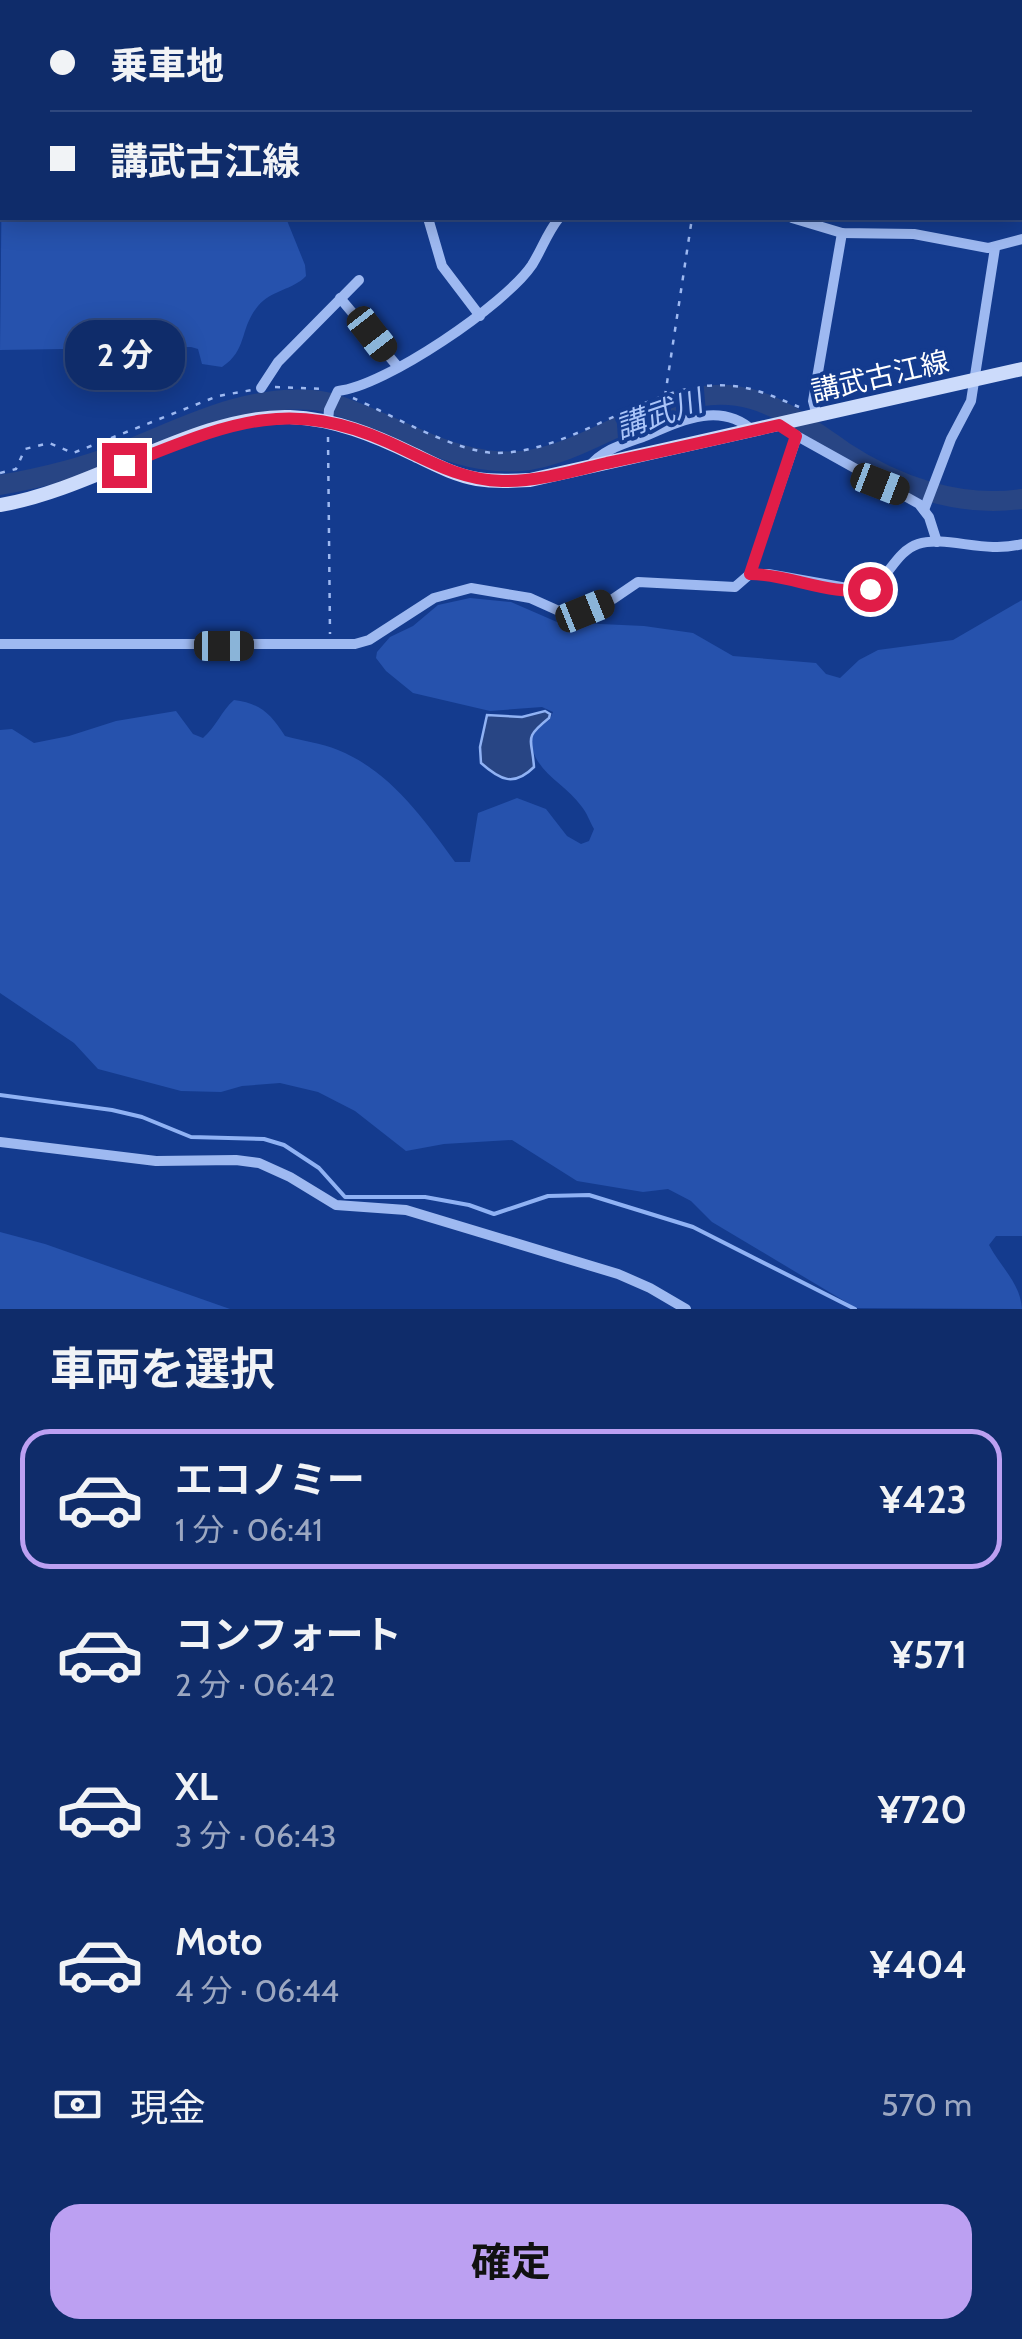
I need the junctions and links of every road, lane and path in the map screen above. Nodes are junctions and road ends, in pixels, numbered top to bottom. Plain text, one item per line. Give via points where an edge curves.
1 (429, 220) edge
2 (557, 220) edge
3 (692, 220) edge
4 (799, 220) edge
5 (842, 233) junction
6 (1022, 239) edge
7 (994, 248) junction
8 (359, 280) dead end
9 (340, 298) junction
10 (480, 316) junction
11 (398, 367) junction
12 (1022, 370) edge
13 (976, 379) junction
14 (261, 388) junction
15 (337, 393) junction
16 (666, 397) junction
17 (328, 415) junction
18 (813, 417) junction
19 (783, 424) junction
20 (753, 431) junction
21 (796, 436) junction
22 (588, 468) junction
23 (0, 473) edge
24 (0, 505) edge
25 (925, 505) junction
26 (937, 542) junction
27 (1022, 544) edge
28 (750, 574) junction
29 (0, 644) edge
30 (330, 645) junction
31 (0, 1142) edge
32 (686, 1309) edge

1 - 10 street via 442,266
2 - 10 street via 532,264
3 - 16 path
4 - 5 street
5 - 7 street via 914,234
5 - 18 street
6 - 7 street
7 - 13 street
8 - 9 street
9 - 11 street
9 - 14 street
10 - 11 street
11 - 15 street
12 - 13 main road, 講武古江線
13 - 18 main road, 講武古江線
13 - 25 street
14 - 15 path
14 - 23 path via 218,396 73,453 49,443 25,449 16,469
15 - 16 path via 492,453 563,439
15 - 17 street
16 - 18 path via 730,385
17 - 22 main road, 講武古江線 via 475,479 530,480
17 - 24 main road, 講武古江線 via 216,429
17 - 30 path
18 - 19 main road, 講武古江線
19 - 20 main road, 講武古江線
19 - 21 street
20 - 22 main road, 講武古江線
20 - 22 street via 732,418 694,416 614,448
21 - 25 street
21 - 28 street
25 - 26 street
26 - 27 street via 996,549
26 - 28 street via 908,550 864,591
28 - 30 street via 729,588 638,582 585,611 559,611 530,598 471,588 434,598 370,640
29 - 30 street
31 - 32 street via 156,1162 260,1163 336,1205 406,1210 618,1274

